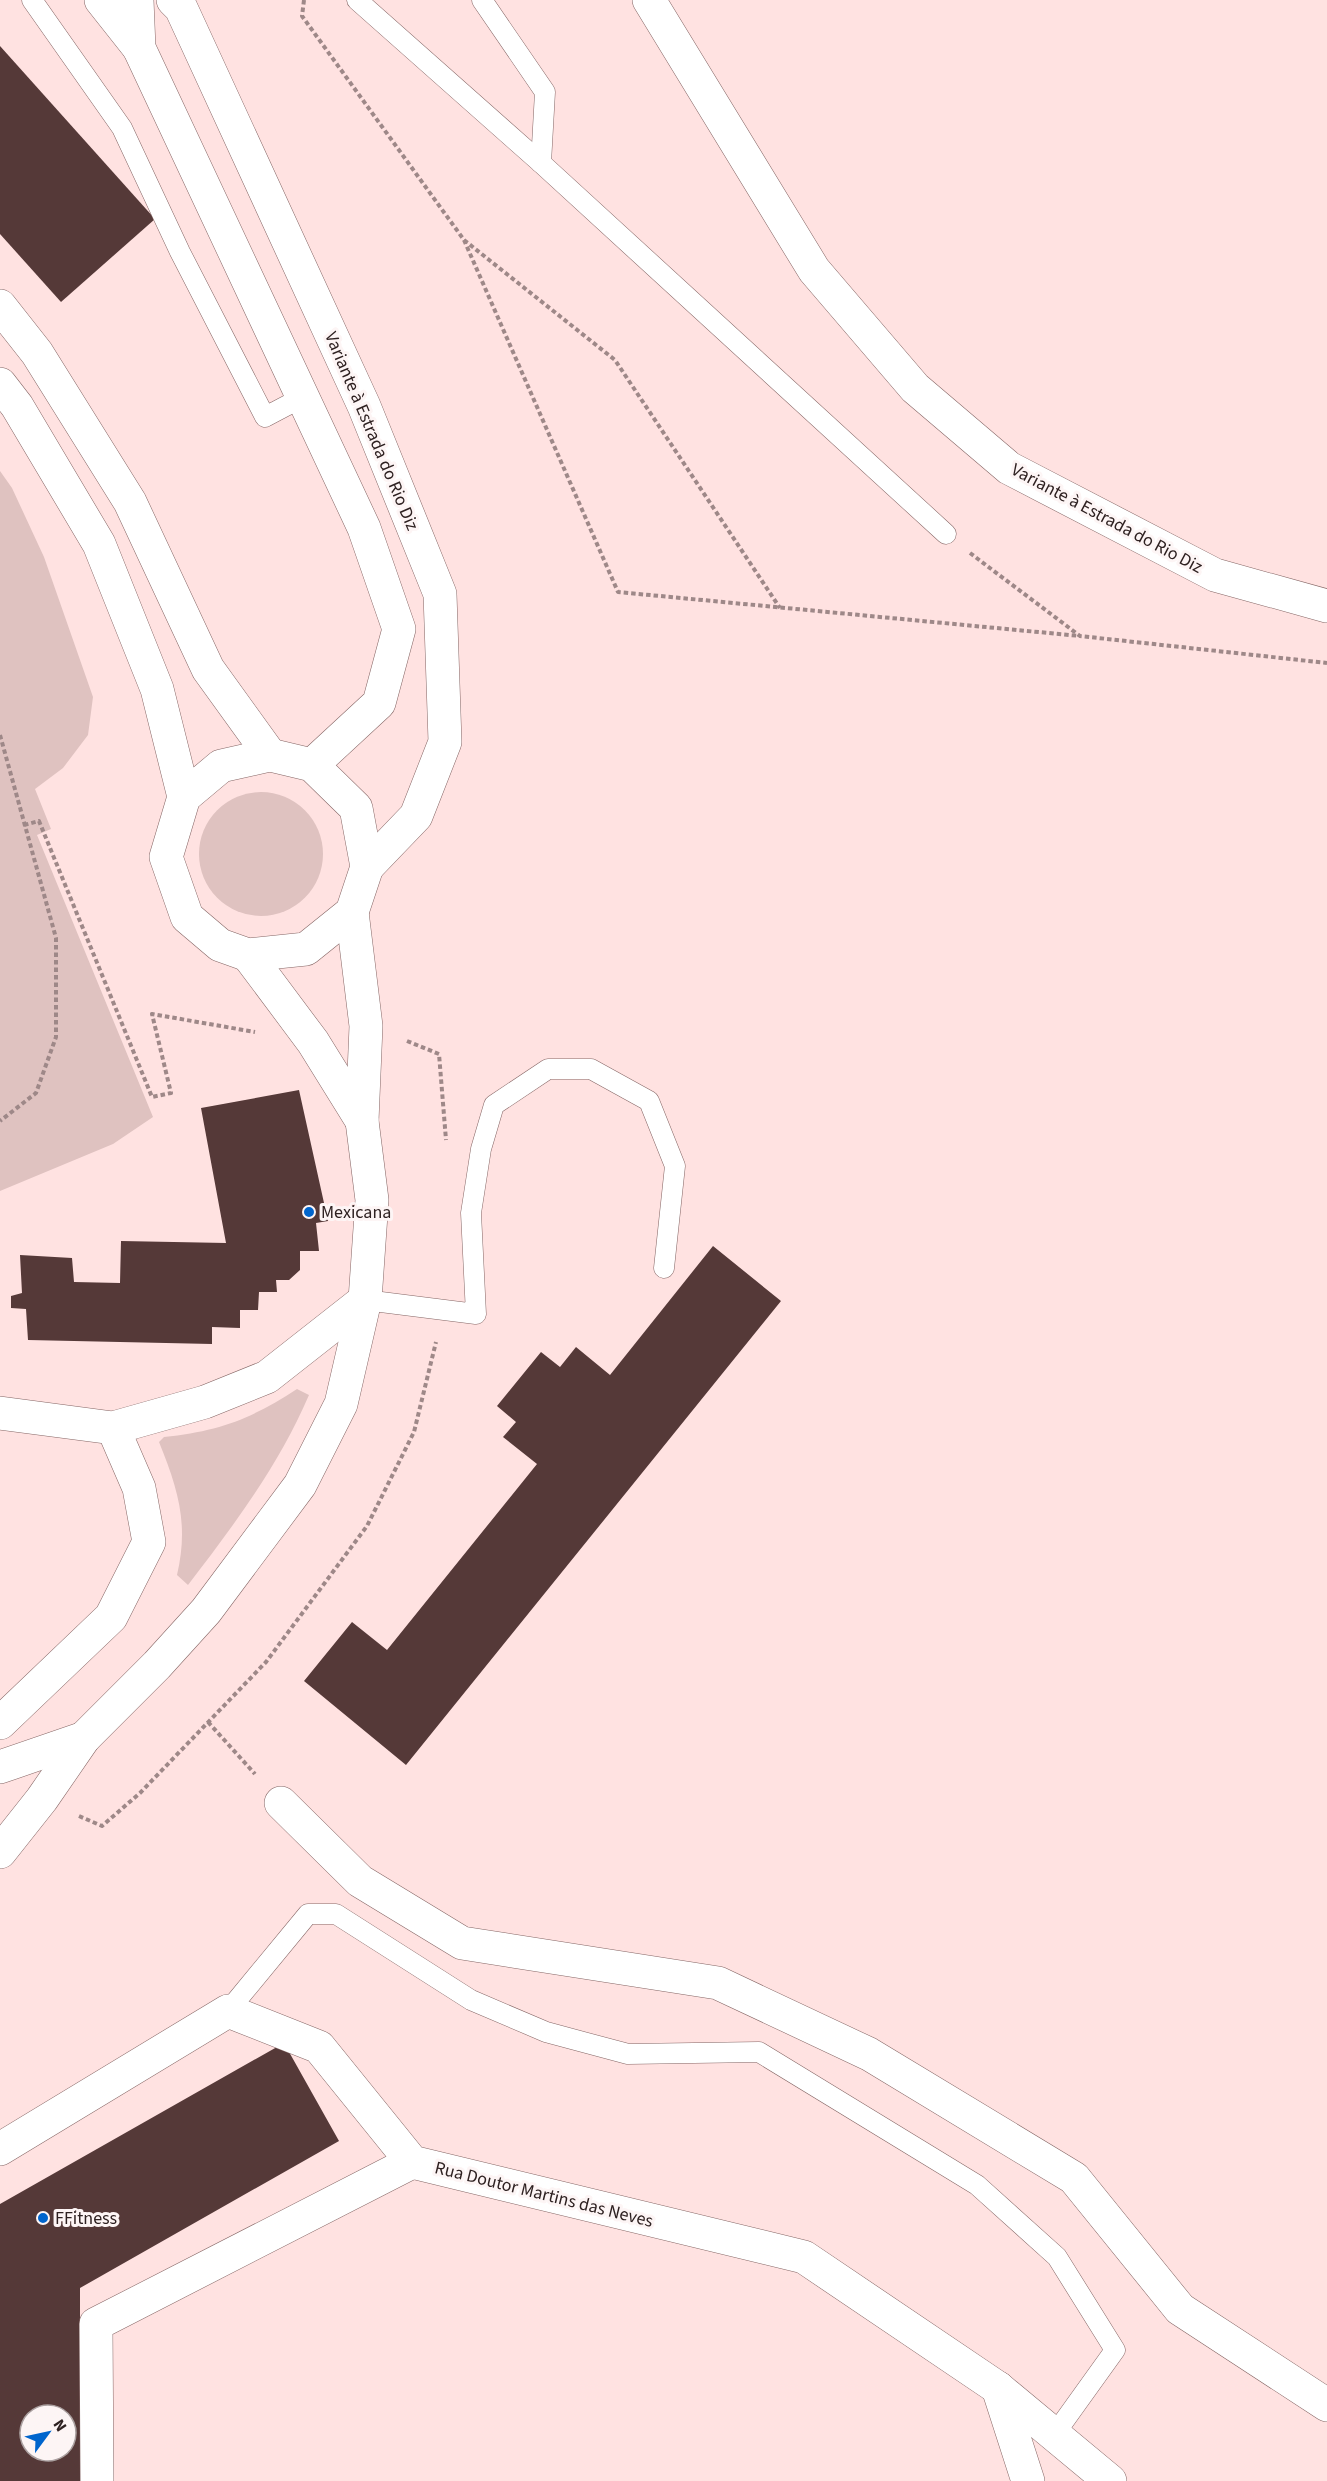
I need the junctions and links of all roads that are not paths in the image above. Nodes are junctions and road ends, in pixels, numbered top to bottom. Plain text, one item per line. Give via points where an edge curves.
1 (32, 0) edge
2 (101, 0) edge
3 (137, 0) edge
4 (173, 0) edge
5 (357, 0) edge
6 (482, 0) edge
7 (649, 0) edge
8 (139, 48) junction
9 (541, 163) junction
10 (0, 306) edge
11 (0, 384) edge
12 (303, 397) junction
13 (946, 534) road end
14 (1327, 606) edge
15 (270, 755) junction
16 (312, 765) junction
17 (184, 797) junction
18 (368, 867) junction
19 (352, 912) junction
20 (248, 955) junction
21 (362, 1121) junction
22 (664, 1268) dead end
23 (365, 1300) junction
24 (0, 1413) edge
25 (113, 1428) junction
26 (0, 1723) edge
27 (84, 1738) junction
28 (0, 1767) edge
29 (281, 1803) road end
30 (0, 1852) edge
31 (228, 2011) junction
32 (0, 2149) edge
33 (412, 2162) junction
34 (998, 2388) junction
35 (1327, 2405) edge
36 (1054, 2435) junction
37 (97, 2481) edge
38 (1028, 2481) edge
39 (1110, 2481) edge

1 - 12 lane via 122,128 180,252 265,417
2 - 8 street
3 - 8 street
4 - 18 street, Variante à Estrada do Rio Diz via 181,8 364,406 440,594 445,742 416,816
5 - 9 lane
6 - 9 lane via 544,92
7 - 14 street, Variante à Estrada do Rio Diz via 814,270 915,388 1009,468 1215,574
8 - 12 street
9 - 13 lane
10 - 15 street via 37,353 130,502 208,669
11 - 17 street via 99,544 157,689
12 - 16 street via 364,528 399,629 379,703
15 - 16 street
15 - 17 street via 221,766
16 - 18 street via 356,808
17 - 20 street via 166,857 187,917 220,945
18 - 19 street
19 - 20 street via 306,950
19 - 21 street via 366,1026
20 - 21 street via 313,1042
21 - 23 street via 372,1200
22 - 23 lane via 675,1166 650,1101 591,1069 548,1070 494,1105 471,1213 476,1314
23 - 25 street via 267,1377 206,1402
23 - 27 street via 340,1404 300,1485 206,1611
24 - 25 street
25 - 26 street via 139,1488 149,1542 111,1617
27 - 28 street
27 - 30 street
29 - 35 street via 360,1881 462,1942 718,1983 869,2054 1074,2178 1180,2309
31 - 32 street
31 - 33 street, Rua Doutor Martins das Neves via 319,2047
31 - 36 lane via 308,1914 336,1914 471,2000 546,2032 628,2054 759,2052 977,2185 1057,2257 1115,2350
33 - 34 street, Rua Doutor Martins das Neves via 804,2257
33 - 37 street via 96,2324
34 - 36 street, Rua Doutor Martins das Neves
34 - 38 street
36 - 39 street, Rua Doutor Martins das Neves

